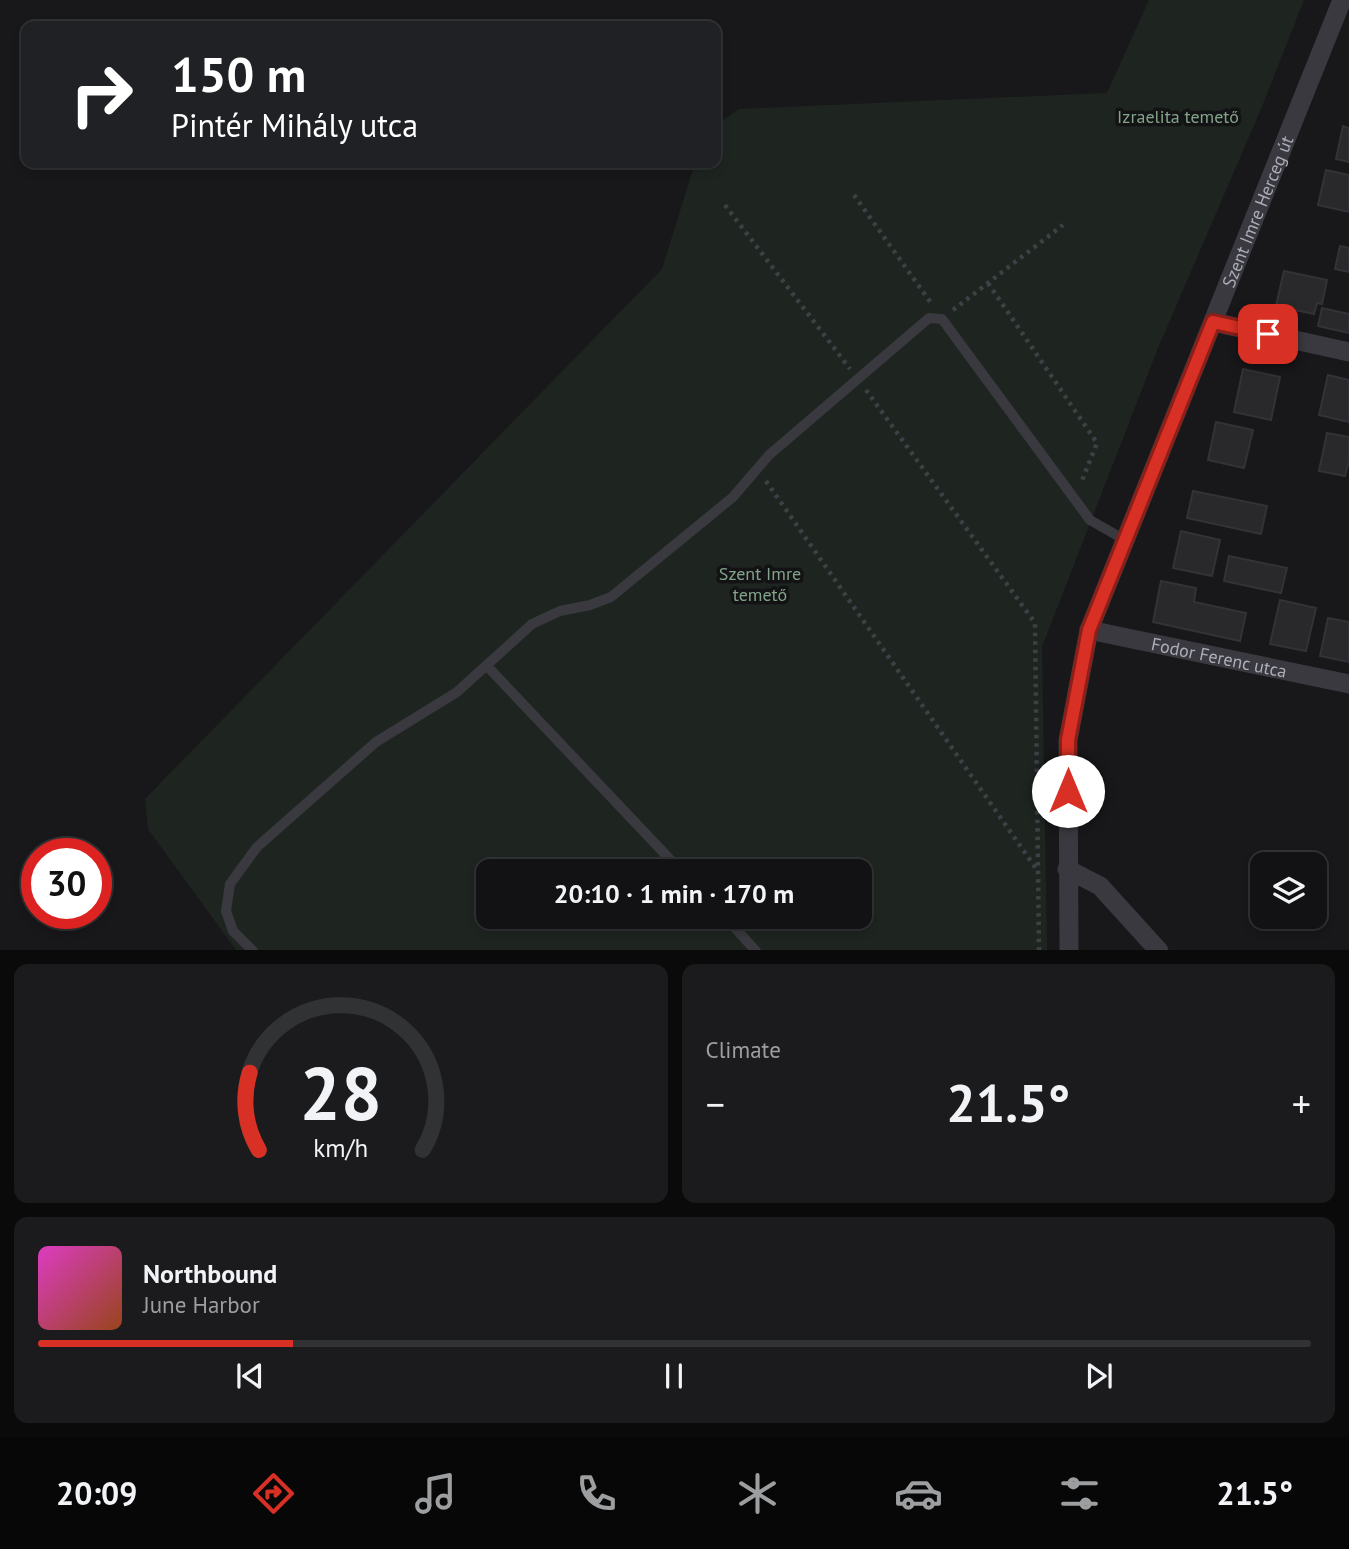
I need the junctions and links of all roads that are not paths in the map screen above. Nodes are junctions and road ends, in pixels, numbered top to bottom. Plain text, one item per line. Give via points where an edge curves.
1 (1342, 0) edge
2 (1213, 322) junction
3 (1349, 352) edge
4 (1125, 540) junction
5 (1089, 630) junction
6 (487, 666) junction
7 (1349, 684) edge
8 (670, 859) edge
9 (1068, 869) junction
10 (736, 929) edge
11 (253, 950) edge
12 (756, 950) edge
13 (1069, 950) edge
14 (1158, 950) edge

1 - 2 street, Szent Imre Herceg út
2 - 3 street
2 - 4 street, Szent Imre Herceg út
4 - 5 street, Szent Imre Herceg út
4 - 6 lane via 1090,520 942,319 929,318 769,455 733,497 611,597 532,624
5 - 7 street, Fodor Ferenc utca
5 - 9 street, Szent Imre Herceg út via 1068,740
6 - 8 lane
6 - 11 lane via 457,692 376,742 257,847 230,884 226,911 233,931
9 - 13 street, Szent Imre Herceg út
9 - 14 street via 1100,886
10 - 12 lane

